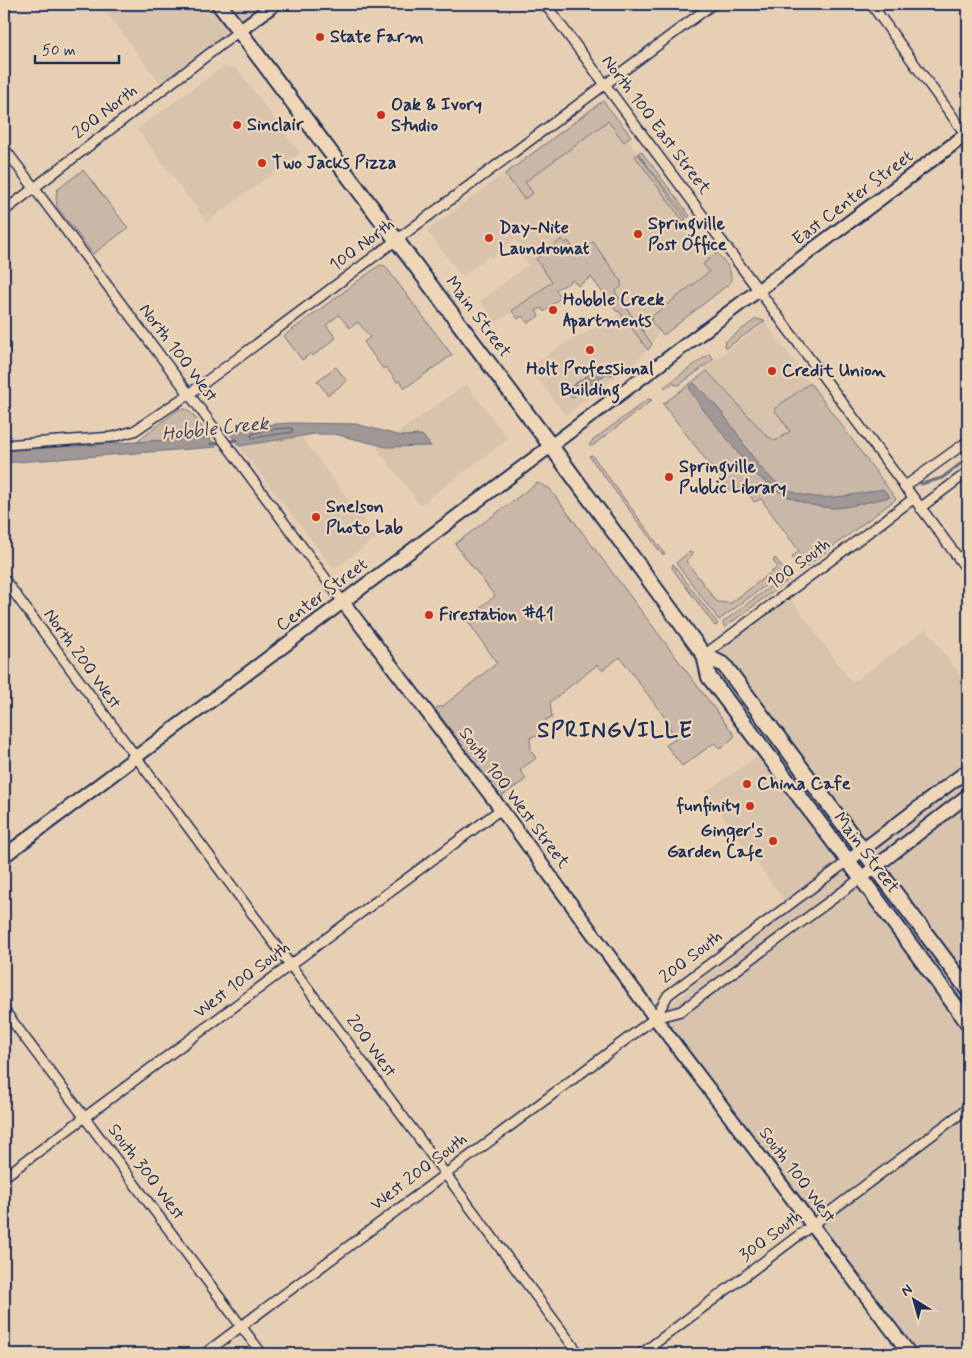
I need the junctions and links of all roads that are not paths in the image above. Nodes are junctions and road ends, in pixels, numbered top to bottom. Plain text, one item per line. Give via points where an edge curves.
1 (219, 4) edge
2 (275, 4) edge
3 (545, 4) edge
4 (714, 4) edge
5 (872, 4) edge
6 (239, 31) junction
7 (605, 84) junction
8 (967, 135) edge
9 (4, 148) edge
10 (34, 188) junction
11 (4, 211) edge
12 (396, 240) junction
13 (758, 290) junction
14 (189, 394) junction
15 (968, 441) edge
16 (4, 445) edge
17 (551, 446) junction
18 (968, 472) edge
19 (904, 488) junction
20 (913, 499) junction
21 (920, 508) junction
22 (968, 571) edge
23 (4, 579) edge
24 (343, 602) junction
25 (704, 655) junction
26 (135, 758) junction
27 (968, 770) edge
28 (968, 796) edge
29 (501, 809) junction
30 (863, 850) junction
31 (4, 856) edge
32 (848, 861) junction
33 (876, 866) junction
34 (861, 878) junction
35 (291, 964) junction
36 (968, 990) edge
37 (4, 1010) edge
38 (655, 1018) junction
39 (968, 1023) edge
40 (968, 1108) edge
41 (85, 1118) junction
42 (445, 1173) junction
43 (4, 1177) edge
44 (813, 1224) junction
45 (241, 1326) junction
46 (204, 1354) edge
47 (262, 1354) edge
48 (579, 1354) edge
49 (641, 1354) edge
50 (910, 1354) edge

1 - 6 main road, Main Street
2 - 6 street, 200 North
3 - 7 street, North 100 East Street
4 - 7 street, 100 North
5 - 8 street
6 - 10 street, 200 North
6 - 12 main road, Main Street
7 - 12 street, 100 North
7 - 13 street, North 100 East Street
8 - 13 street, East Center Street
9 - 10 street, North 100 West
10 - 11 street, 200 North
10 - 14 street, North 100 West
12 - 14 street, 100 North
12 - 17 main road, Main Street
13 - 17 street, Center Street
13 - 19 street, North 100 East Street
14 - 16 street, 100 North via 134,431 113,437
14 - 24 street, North 100 West
15 - 19 street
17 - 24 street, Center Street
17 - 25 main road, Main Street
18 - 21 street
19 - 20 street, North 100 East Street
20 - 21 street, North 100 East Street
20 - 25 street, 100 South
21 - 22 street, North 100 East Street
23 - 26 street, North 200 West
24 - 26 street, Center Street
24 - 29 street, South 100 West Street
25 - 30 main road, Main Street via 724,665
25 - 32 main road, Main Street via 709,677
26 - 31 street, Center Street
26 - 35 street, 200 West
27 - 30 street, 200 South
28 - 33 street, 200 South
29 - 35 street, West 100 South
29 - 38 street, South 100 West Street
30 - 32 street, 200 South
30 - 33 main road, Main Street
32 - 34 main road, Main Street
32 - 38 street, 200 South via 668,995
33 - 34 street, 200 South
33 - 36 main road, Main Street
34 - 38 street, 200 South via 682,1011
34 - 39 main road, Main Street
35 - 41 street, West 100 South
35 - 42 street, 200 West
37 - 41 street, South 300 West
38 - 42 street, West 200 South
38 - 44 street, South 100 West
40 - 44 street, 300 South
41 - 43 street, West 100 South
41 - 45 street, South 300 West
42 - 45 street, West 200 South
42 - 48 street, 200 West
44 - 49 street, 300 South
44 - 50 street, South 100 West
45 - 46 street, West 200 South
45 - 47 street, South 300 West

